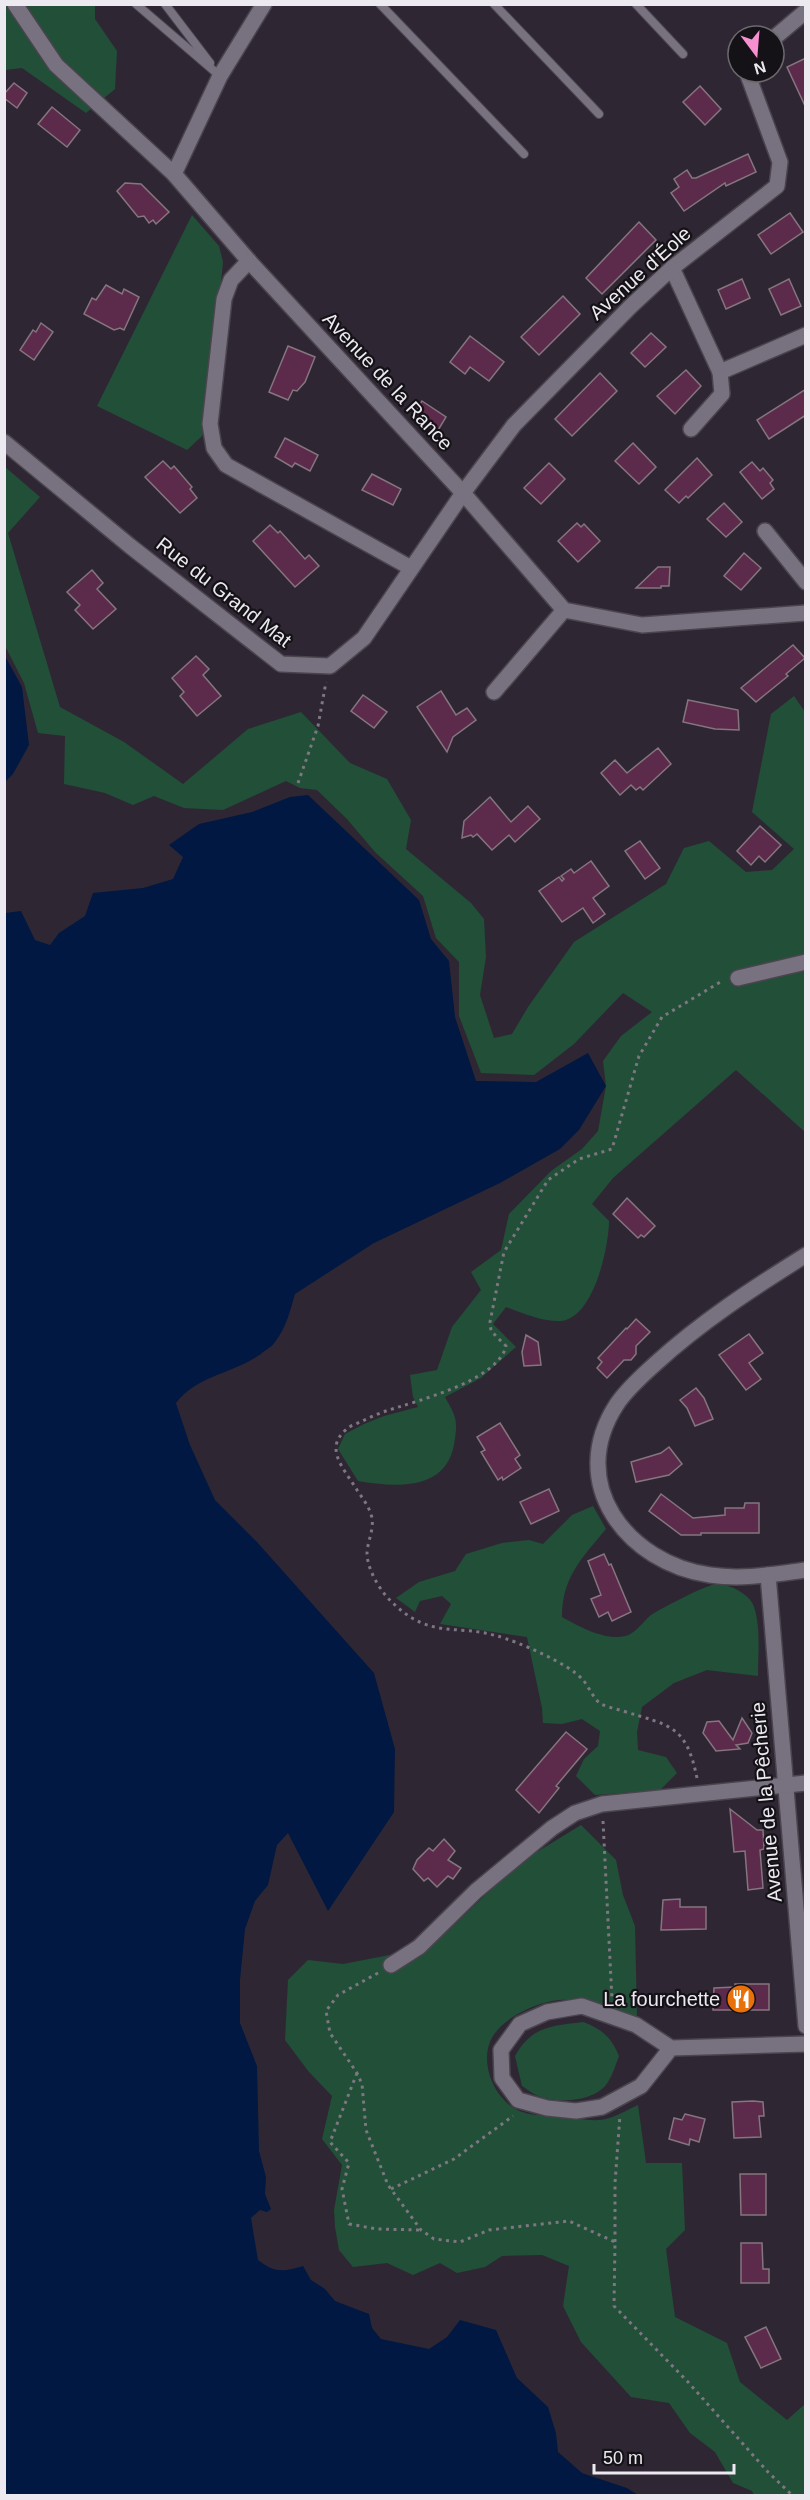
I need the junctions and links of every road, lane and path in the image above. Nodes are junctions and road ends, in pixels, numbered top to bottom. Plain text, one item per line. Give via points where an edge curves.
1 (15, 4) edge
2 (136, 4) edge
3 (165, 4) edge
4 (264, 4) edge
5 (380, 4) edge
6 (494, 4) edge
7 (636, 4) edge
8 (806, 11) edge
9 (786, 28) edge
10 (683, 54) dead end
11 (220, 76) junction
12 (751, 84) edge
13 (599, 114) dead end
14 (524, 154) dead end
15 (174, 174) junction
16 (249, 261) junction
17 (672, 268) junction
18 (806, 335) edge
19 (720, 372) junction
20 (690, 429) dead end
21 (4, 442) edge
22 (463, 493) junction
23 (765, 531) dead end
24 (411, 568) junction
25 (806, 582) edge
26 (564, 610) junction
27 (806, 613) edge
28 (330, 666) junction
29 (494, 693) dead end
30 (298, 783) dead end
31 (806, 962) edge
32 (738, 978) joint
33 (806, 1255) edge
34 (806, 1570) edge
35 (768, 1575) junction
36 (698, 1783) dead end
37 (806, 1783) edge
38 (786, 1784) junction
39 (602, 1804) junction
40 (391, 1965) joint
41 (613, 2017) junction
42 (806, 2026) edge
43 (806, 2044) edge
44 (671, 2048) junction
45 (357, 2073) junction
46 (621, 2097) junction
47 (514, 2114) dead end
48 (391, 2189) junction
49 (421, 2230) junction
50 (615, 2242) junction
51 (793, 2496) edge

1 - 15 street, Avenue de la Rance via 56,65
2 - 11 lane
3 - 11 lane
4 - 11 street
5 - 14 lane
6 - 13 lane
7 - 10 lane
8 - 9 street
11 - 15 street
12 - 17 street, Avenue d'Éole via 780,162 777,186
15 - 16 street, Avenue de la Rance
16 - 22 street, Avenue de la Rance
16 - 24 street via 231,280 224,299 210,424 214,448 226,465
17 - 19 street
17 - 22 street, Avenue d'Éole via 514,425
18 - 19 street
19 - 20 street via 722,394
21 - 28 street, Rue du Grand Mat via 281,664
22 - 24 street
22 - 26 street, Avenue de la Rance
23 - 25 street
24 - 28 street via 364,638
26 - 27 street via 642,626
26 - 29 street
28 - 30 path via 318,726
31 - 32 street
32 - 36 path via 717,982 662,1017 639,1056 612,1149 579,1159 548,1180 504,1252 490,1322 491,1331 506,1346 504,1354 470,1381 351,1426 337,1438 335,1449 373,1521 367,1554 370,1570 396,1607 430,1627 495,1635 521,1644 581,1677 600,1703 674,1730 689,1747
33 - 35 street via 718,1312 640,1378 618,1404 605,1427 599,1450 597,1474 602,1494 623,1530 639,1544 687,1570 711,1576
34 - 35 street
35 - 38 street, Avenue de la Pêcherie
37 - 38 street
38 - 39 street
38 - 42 street, Avenue de la Pêcherie
39 - 40 street via 575,1813 552,1828 476,1891 419,1947
39 - 41 path
40 - 45 path via 338,1995 326,2012 330,2033
41 - 44 street via 636,2025
41 - 46 street via 582,2006 547,2012 520,2024 501,2050 502,2078 518,2100 547,2108 576,2111 602,2107
43 - 44 street
44 - 46 street via 641,2086
45 - 48 path via 362,2084 366,2130
45 - 49 path via 330,2142 349,2163 342,2189 349,2224
46 - 50 path
47 - 48 path via 454,2159
48 - 49 path
49 - 50 path via 435,2239 460,2242 489,2230 569,2221
50 - 51 path via 614,2306

